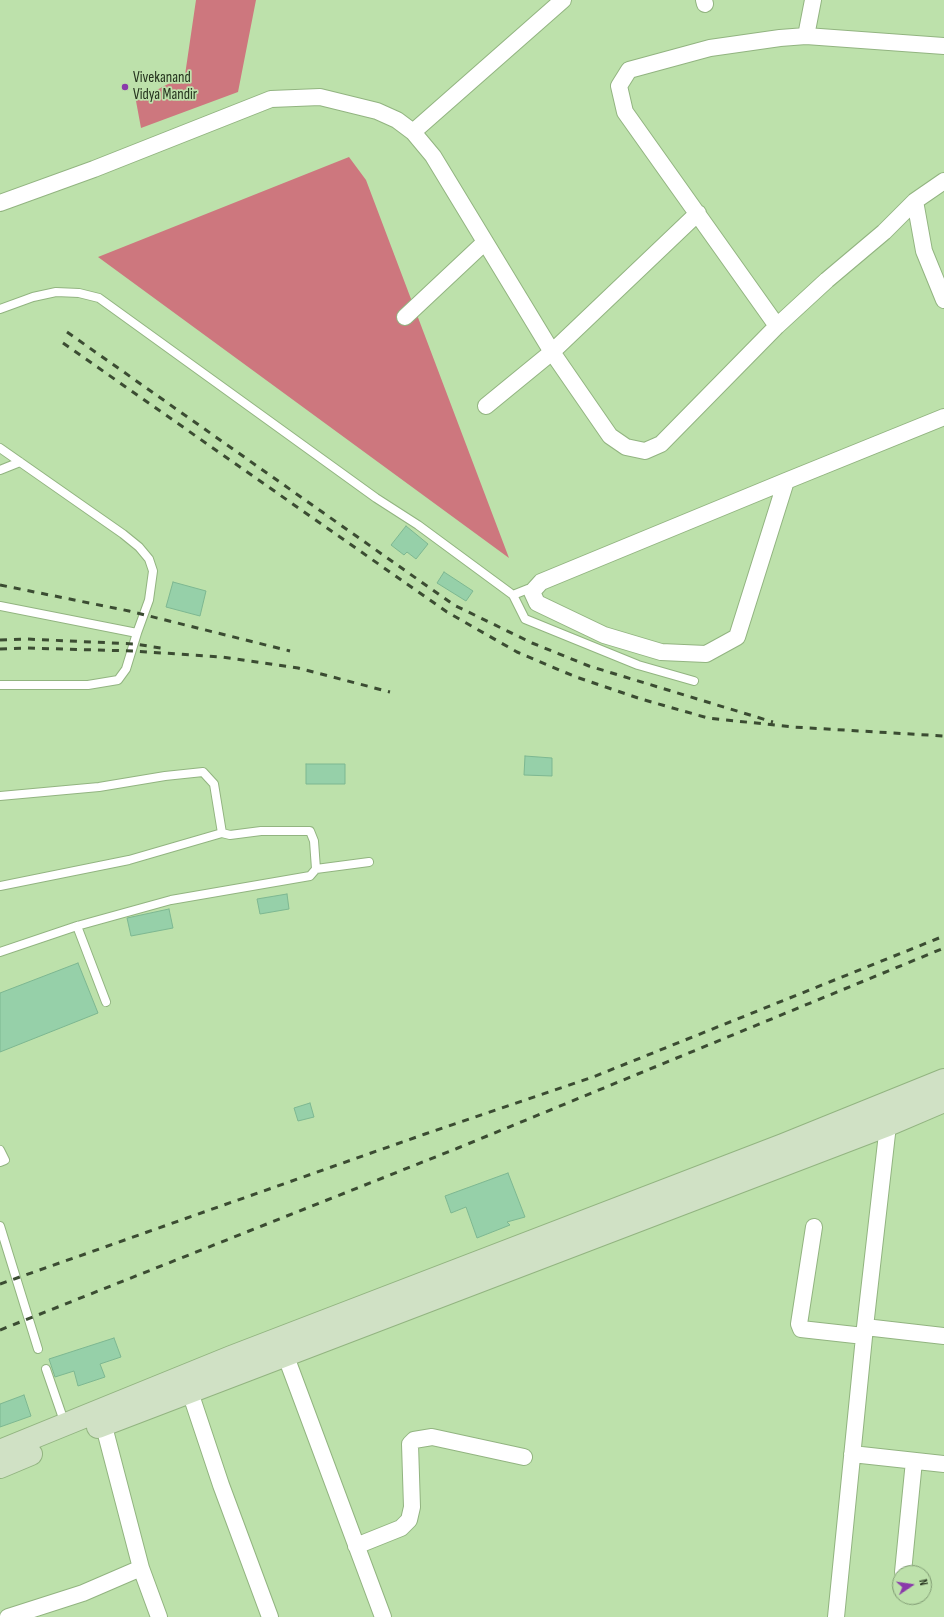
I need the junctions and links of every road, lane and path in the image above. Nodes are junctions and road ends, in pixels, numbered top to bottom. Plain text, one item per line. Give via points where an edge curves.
1 (563, 0) edge
2 (813, 0) edge
3 (806, 36) junction
4 (944, 46) edge
5 (413, 132) junction
6 (944, 181) edge
7 (915, 201) junction
8 (0, 203) edge
9 (698, 213) junction
10 (485, 242) junction
11 (944, 300) edge
12 (0, 309) edge
13 (405, 317) dead end
14 (777, 326) junction
15 (552, 352) junction
16 (486, 406) dead end
17 (944, 417) edge
18 (0, 448) edge
19 (20, 462) junction
20 (0, 470) edge
21 (786, 481) junction
22 (532, 592) junction
23 (513, 595) junction
24 (0, 606) edge
25 (137, 633) junction
26 (694, 681) dead end
27 (0, 685) edge
28 (0, 796) edge
29 (222, 832) junction
30 (369, 862) dead end
31 (316, 869) junction
32 (0, 886) edge
33 (76, 926) junction
34 (0, 952) edge
35 (106, 1002) dead end
36 (944, 1080) edge
37 (944, 1101) edge
38 (886, 1115) junction
39 (0, 1150) edge
40 (0, 1162) edge
41 (0, 1226) edge
42 (814, 1227) dead end
43 (864, 1331) junction
44 (944, 1336) edge
45 (38, 1348) dead end
46 (285, 1354) junction
47 (46, 1369) dead end
48 (190, 1392) junction
49 (101, 1418) junction
50 (65, 1424) junction
51 (0, 1451) edge
52 (852, 1454) junction
53 (524, 1457) dead end
54 (914, 1461) junction
55 (944, 1464) edge
56 (0, 1467) edge
57 (356, 1546) junction
58 (904, 1565) edge
59 (141, 1568) junction
60 (41, 1612) edge
61 (8, 1617) edge
62 (159, 1617) edge
63 (270, 1617) edge
64 (384, 1617) edge
65 (836, 1617) edge

1 - 5 street
2 - 3 street
3 - 4 street
3 - 9 street via 703,50 629,70 619,86 625,112
5 - 8 street via 397,120 377,111 320,97 271,99
5 - 10 street via 433,156
6 - 7 street
7 - 11 street via 924,251
7 - 14 street via 884,232
9 - 14 street
9 - 15 street
10 - 13 street
10 - 15 street
12 - 23 lane via 56,292 79,293 99,298
14 - 15 street via 661,444 645,450 626,448 610,436
15 - 16 street
17 - 21 street
18 - 19 lane
19 - 20 lane
19 - 25 lane via 123,534 150,559 153,571 149,600
21 - 22 street via 541,582
21 - 22 street via 737,637 706,654 661,652 604,635 537,603
22 - 23 lane via 528,589
23 - 26 lane via 525,619 638,665
24 - 25 lane
25 - 27 lane via 126,669 118,680 88,685
28 - 29 lane via 99,787 203,772 214,784
29 - 31 lane via 230,835 261,831 310,831 314,841
29 - 32 lane via 129,860
30 - 31 lane
31 - 33 lane via 310,876 171,900
33 - 34 lane
33 - 35 lane
36 - 38 street
37 - 38 street
38 - 43 street
38 - 46 street
38 - 49 street via 783,1145 232,1357
39 - 40 lane via 5,1160
41 - 45 lane
42 - 43 street via 801,1329
43 - 44 street
43 - 52 street
46 - 48 street
46 - 57 street
47 - 50 lane
48 - 49 street
48 - 63 street
49 - 50 street
49 - 56 street
49 - 59 street
50 - 51 street
52 - 54 street
52 - 65 street
53 - 57 street via 432,1437 414,1440 410,1444 412,1508 409,1520 401,1528
54 - 55 street
54 - 58 street
57 - 64 street
59 - 60 street
59 - 62 street
60 - 61 street

